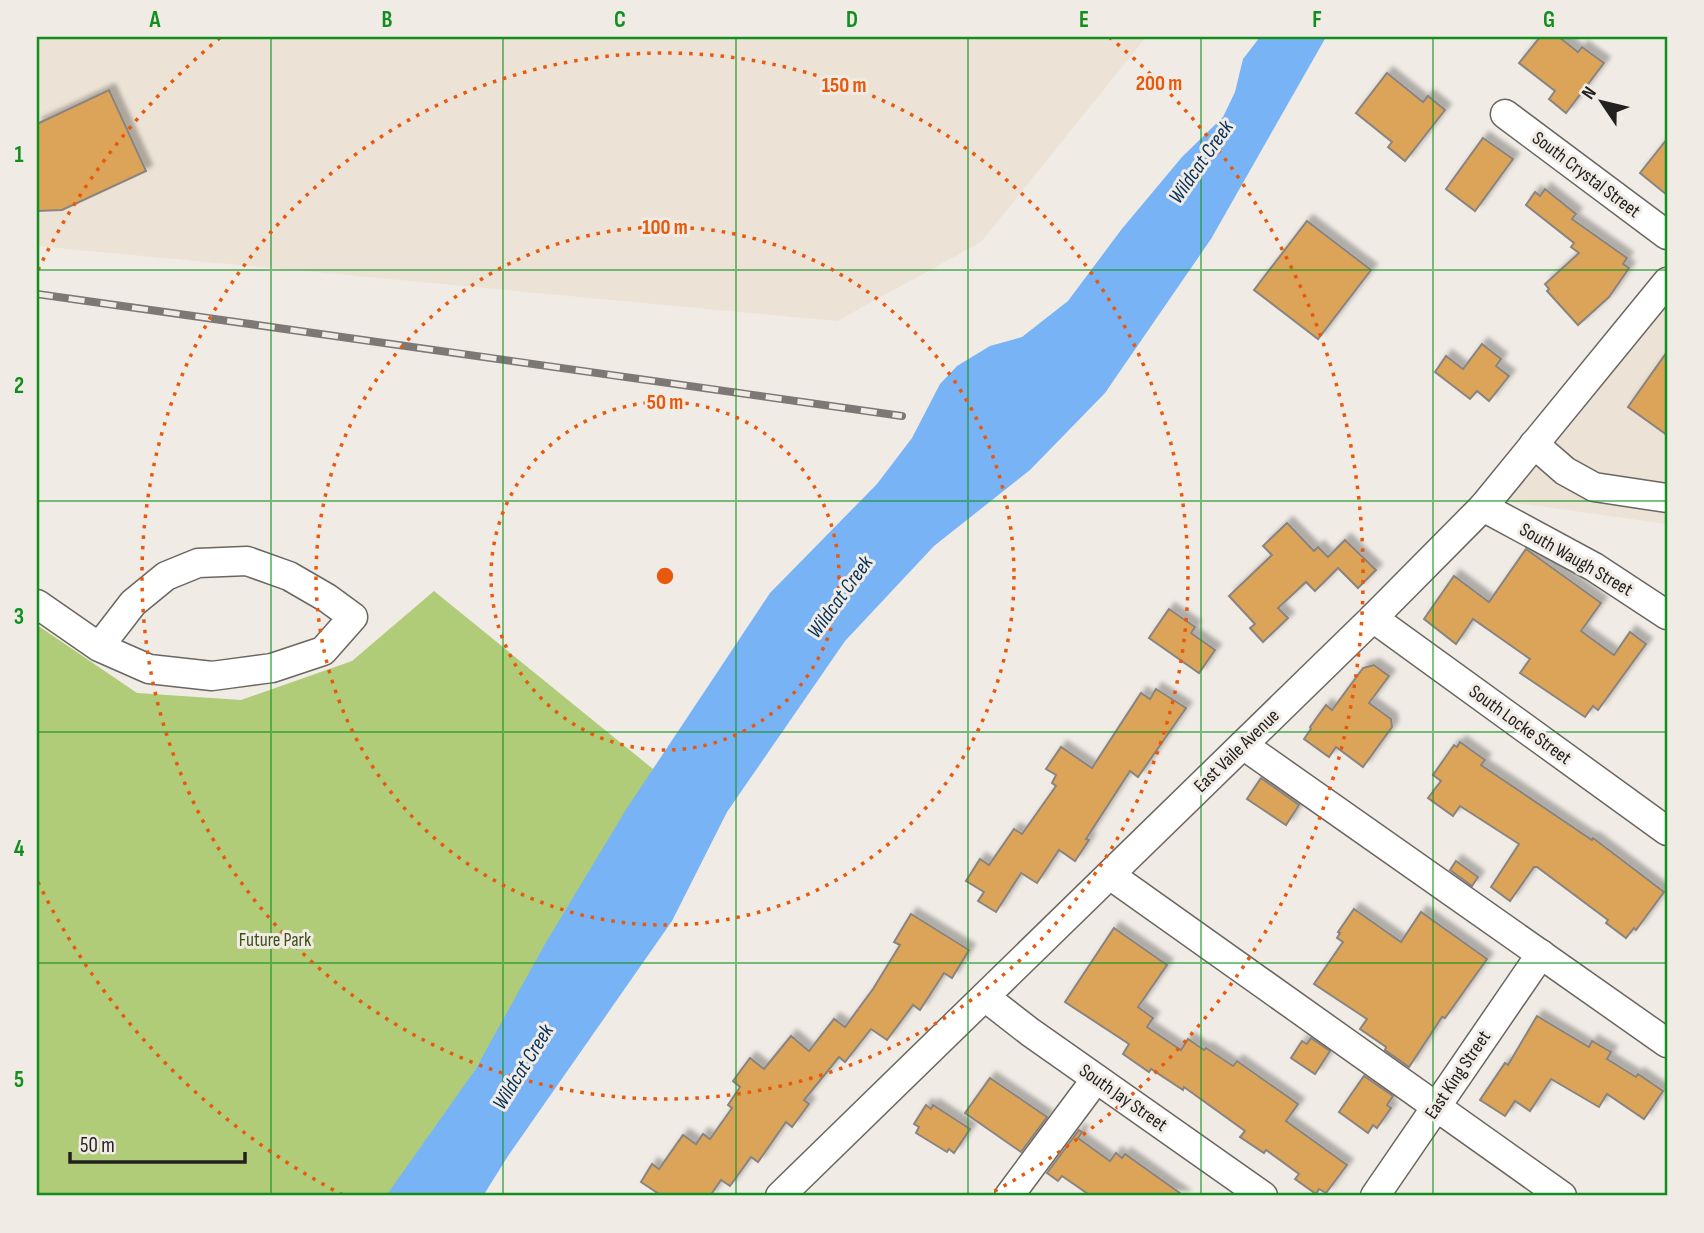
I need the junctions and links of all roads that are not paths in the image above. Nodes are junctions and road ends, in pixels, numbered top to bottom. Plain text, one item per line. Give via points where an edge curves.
1 (1506, 114) dead end
2 (1667, 235) edge
3 (1667, 282) edge
4 (1534, 444) junction
5 (1667, 498) edge
6 (1483, 507) junction
7 (37, 604) edge
8 (1667, 615) edge
9 (1373, 618) junction
10 (99, 647) junction
11 (1243, 746) junction
12 (1667, 831) edge
13 (1110, 875) junction
14 (1541, 954) junction
15 (985, 997) junction
16 (1667, 1043) edge
17 (1096, 1079) junction
18 (1436, 1108) junction
19 (780, 1196) edge
20 (1009, 1196) edge
21 (1263, 1196) edge
22 (1375, 1196) edge
23 (1563, 1196) edge

1 - 2 street, South Crystal Street
3 - 4 street, East Vaile Avenue
4 - 5 street via 1565,471 1594,487
4 - 6 street, East Vaile Avenue
6 - 8 street, South Waugh Street via 1594,567
6 - 9 street, East Vaile Avenue
7 - 10 street
9 - 11 street, East Vaile Avenue
9 - 12 street, South Locke Street
10 - 10 street via 149,669 212,676 272,668 323,651 353,617 289,576 247,561 198,563 166,576 132,603
11 - 13 street, East Vaile Avenue
11 - 14 street
13 - 15 street, East Vaile Avenue
13 - 18 street
14 - 16 street
14 - 18 street, East King Street
15 - 17 street, South Jay Street
15 - 19 street, East Vaile Avenue
17 - 20 street
17 - 21 street, South Jay Street
18 - 22 street, East King Street
18 - 23 street

